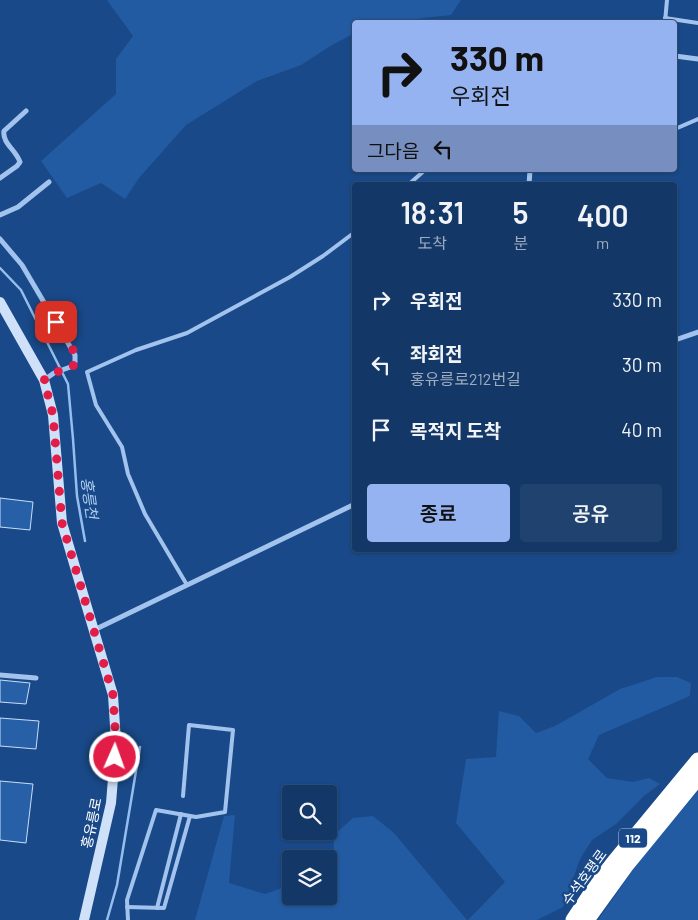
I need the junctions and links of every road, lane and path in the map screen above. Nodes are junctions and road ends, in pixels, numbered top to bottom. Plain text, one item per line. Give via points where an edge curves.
1 (667, 0) edge
2 (665, 20) edge
3 (677, 21) edge
4 (698, 23) edge
5 (677, 56) edge
6 (698, 59) edge
7 (26, 111) dead end
8 (698, 119) edge
9 (677, 128) edge
10 (423, 172) edge
11 (0, 178) edge
12 (49, 182) dead end
13 (411, 182) edge
14 (0, 215) edge
15 (352, 234) edge
16 (0, 239) edge
17 (0, 302) edge
18 (698, 332) edge
19 (677, 339) edge
20 (44, 380) junction
21 (352, 505) edge
22 (187, 585) junction
23 (98, 628) junction
24 (0, 676) edge
25 (36, 678) dead end
26 (698, 760) edge
27 (698, 778) edge
28 (183, 796) dead end
29 (181, 814) junction
30 (190, 816) junction
31 (127, 907) junction
32 (157, 908) junction
33 (84, 920) edge
34 (128, 920) edge
35 (573, 920) edge
36 (587, 920) edge

1 - 2 lane
3 - 4 lane
5 - 6 street
7 - 11 street via 4,131 5,140 20,162
8 - 9 lane
10 - 13 lane
12 - 14 street via 18,207
15 - 22 lane via 290,277 187,333 136,350 87,372 96,405 122,447 128,474 145,514
16 - 20 street via 22,264 75,355 74,364
17 - 20 street, 홍유릉로
18 - 19 street
20 - 23 street, 홍유릉로 via 53,415 62,523
21 - 22 street
22 - 23 street
23 - 33 street, 홍유릉로 via 113,695 116,742 111,803
24 - 25 street
26 - 35 highway, 수석호평로 / 112 via 603,875
27 - 36 highway, 수석호평로 / 112 via 626,866
28 - 30 lane via 189,725 233,730 225,812
29 - 30 lane
29 - 31 lane via 156,810
29 - 32 lane
30 - 32 lane via 164,908
31 - 32 lane
31 - 34 lane

